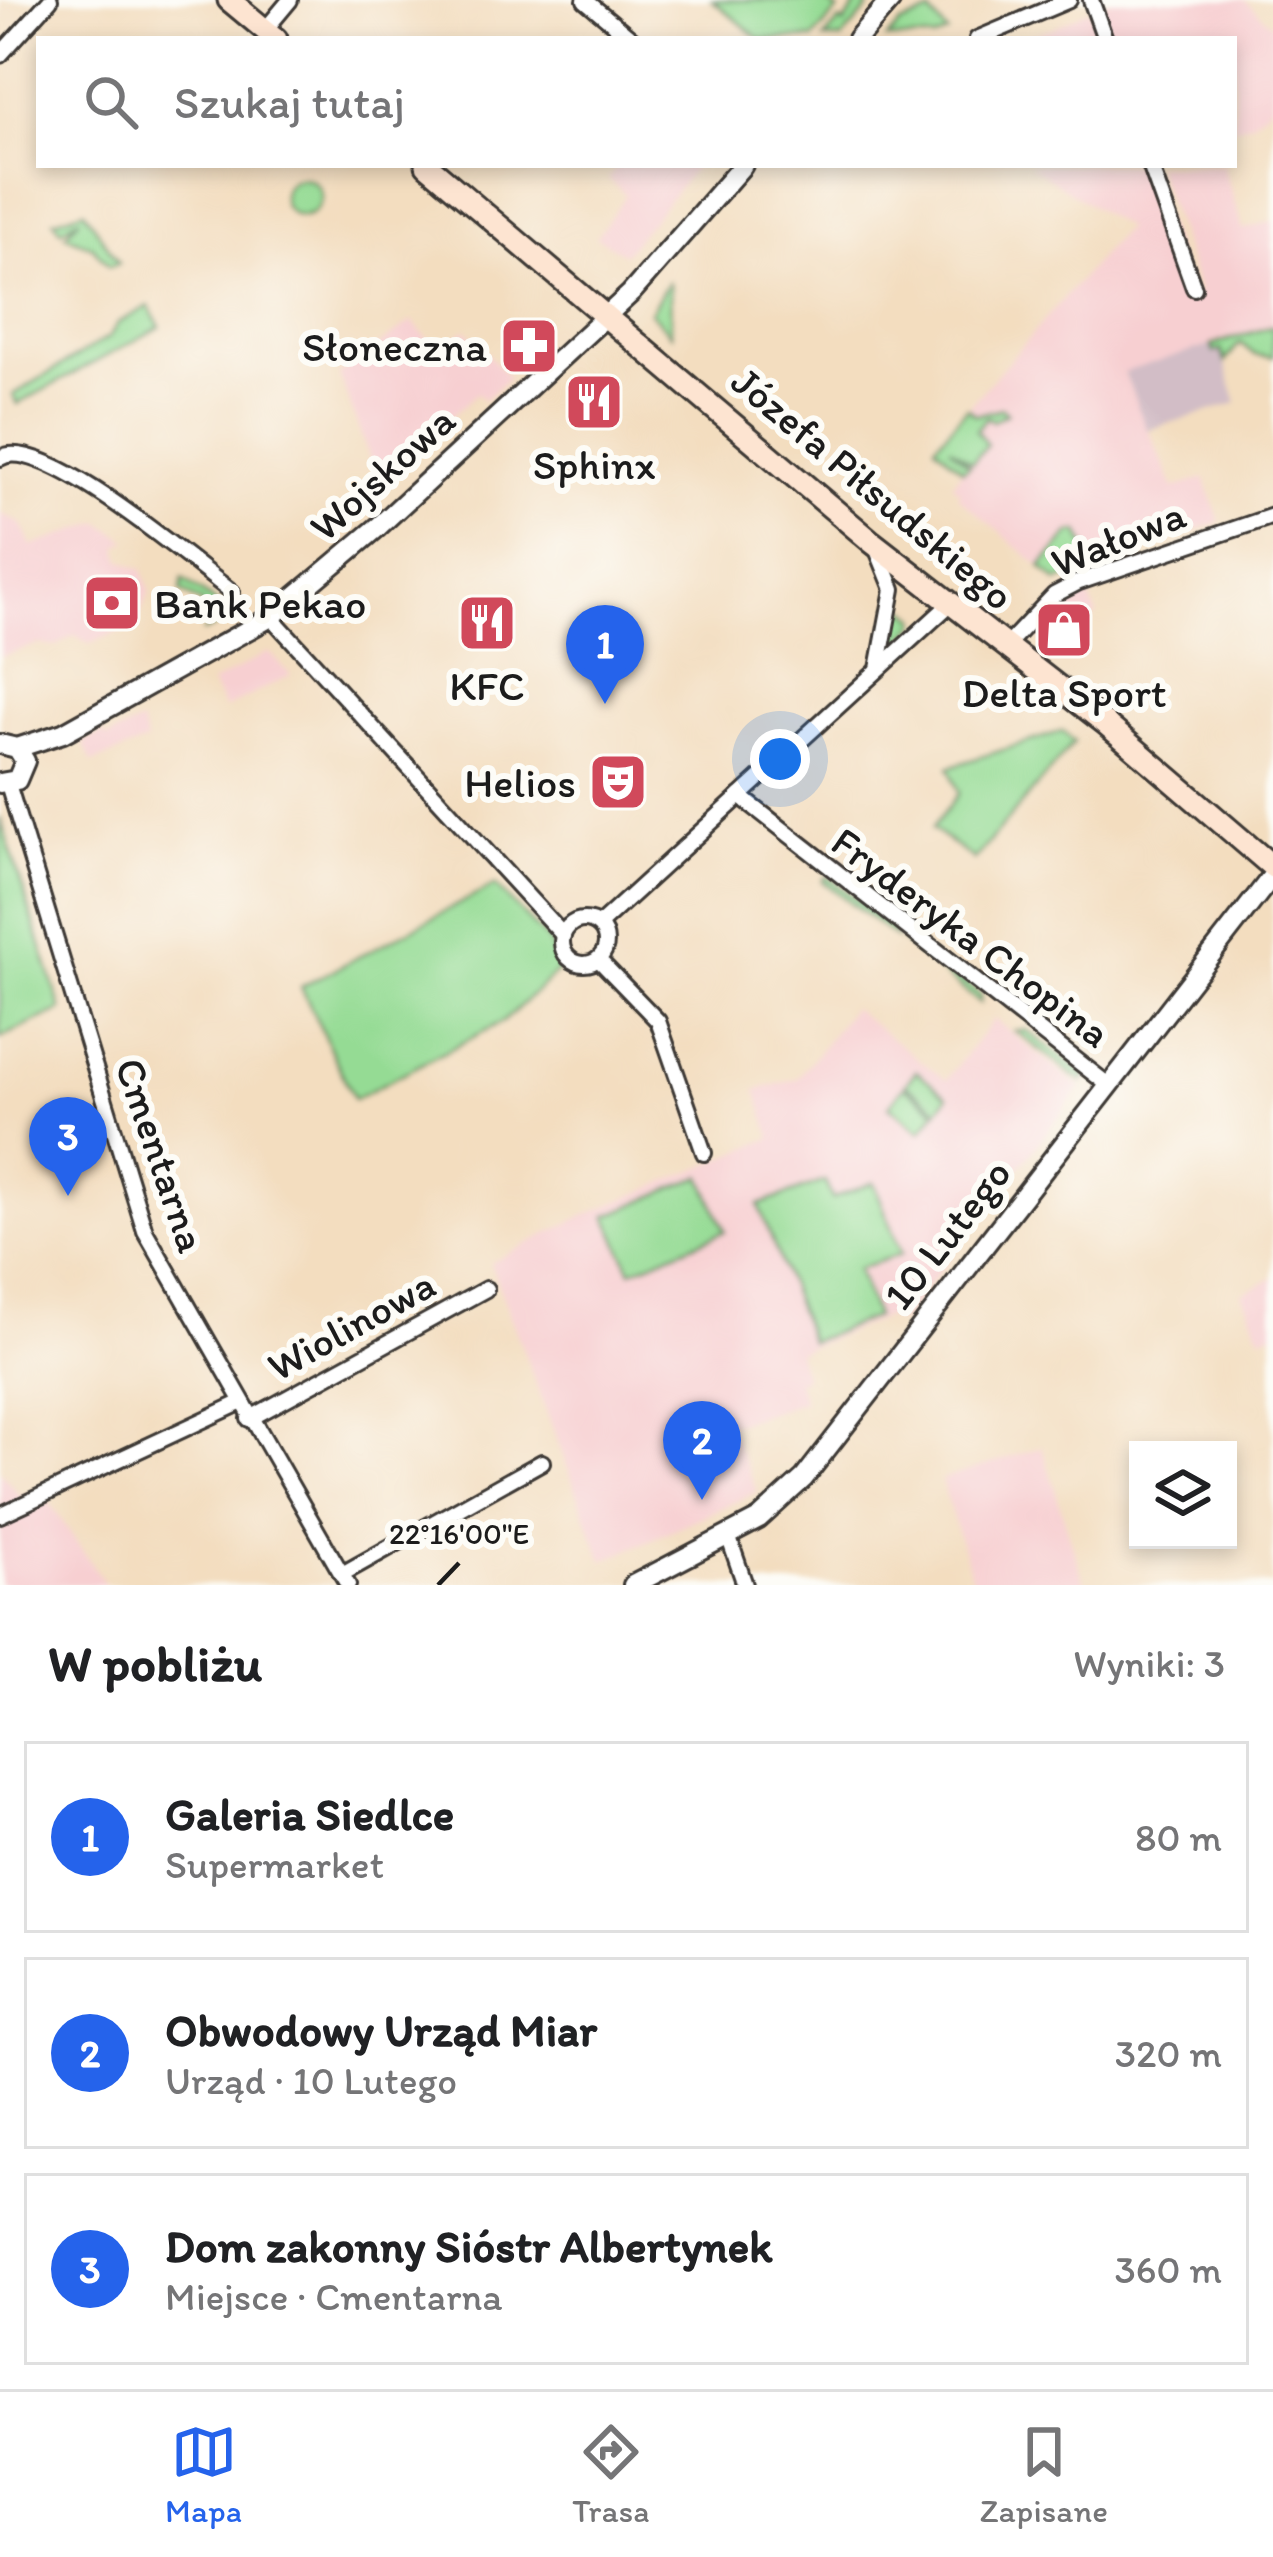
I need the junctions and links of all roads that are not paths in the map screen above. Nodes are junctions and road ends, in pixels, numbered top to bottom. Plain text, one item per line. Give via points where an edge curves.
1 (50, 0) edge
2 (229, 0) edge
3 (290, 0) edge
4 (585, 0) edge
5 (891, 0) edge
6 (1070, 0) edge
7 (1091, 0) edge
8 (270, 34) edge
9 (628, 36) edge
10 (860, 36) edge
11 (984, 36) edge
12 (1104, 36) edge
13 (0, 56) edge
14 (431, 168) edge
15 (740, 168) edge
16 (1151, 168) edge
17 (1194, 288) dead end
18 (606, 314) junction
19 (0, 458) edge
20 (1273, 516) edge
21 (872, 542) junction
22 (232, 592) dead end
23 (950, 604) junction
24 (271, 617) junction
25 (1005, 647) junction
26 (877, 671) junction
27 (14, 752) edge
28 (4, 783) edge
29 (740, 796) junction
30 (1273, 871) edge
31 (598, 925) junction
32 (563, 935) junction
33 (598, 960) junction
34 (1107, 1084) junction
35 (704, 1153) dead end
36 (486, 1289) dead end
37 (240, 1403) junction
38 (249, 1419) junction
39 (542, 1462) dead end
40 (0, 1515) edge
41 (728, 1538) junction
42 (345, 1580) edge
43 (633, 1585) edge
44 (745, 1585) edge

1 - 13 street
2 - 8 main road
3 - 8 street
4 - 9 street
5 - 10 street
6 - 11 street
7 - 12 street
14 - 18 main road, Józefa Piłsudskiego
15 - 18 street, Wojskowa
16 - 17 street
18 - 21 main road, Józefa Piłsudskiego
18 - 24 street, Wojskowa
19 - 22 street via 24,452 58,465
20 - 25 street, Wałowa via 1078,582
21 - 23 main road, Józefa Piłsudskiego
21 - 26 street via 893,590
23 - 25 main road, Józefa Piłsudskiego
23 - 26 street
24 - 27 street, Wojskowa
24 - 32 street
25 - 30 main road, Józefa Piłsudskiego
26 - 29 street
27 - 28 street, Wojskowa via 21,775
28 - 37 street, Cmentarna via 145,1231
29 - 31 street
29 - 34 street, Fryderyka Chopina
30 - 34 street, 10 Lutego
31 - 32 street via 578,921
31 - 33 street via 607,942
32 - 33 street via 571,961
33 - 35 street via 658,1021
34 - 41 street, 10 Lutego via 804,1478
36 - 38 street, Wiolinowa
37 - 38 street, Cmentarna
37 - 40 street
38 - 42 street, Cmentarna
39 - 42 street
41 - 43 street, 10 Lutego
41 - 44 street

